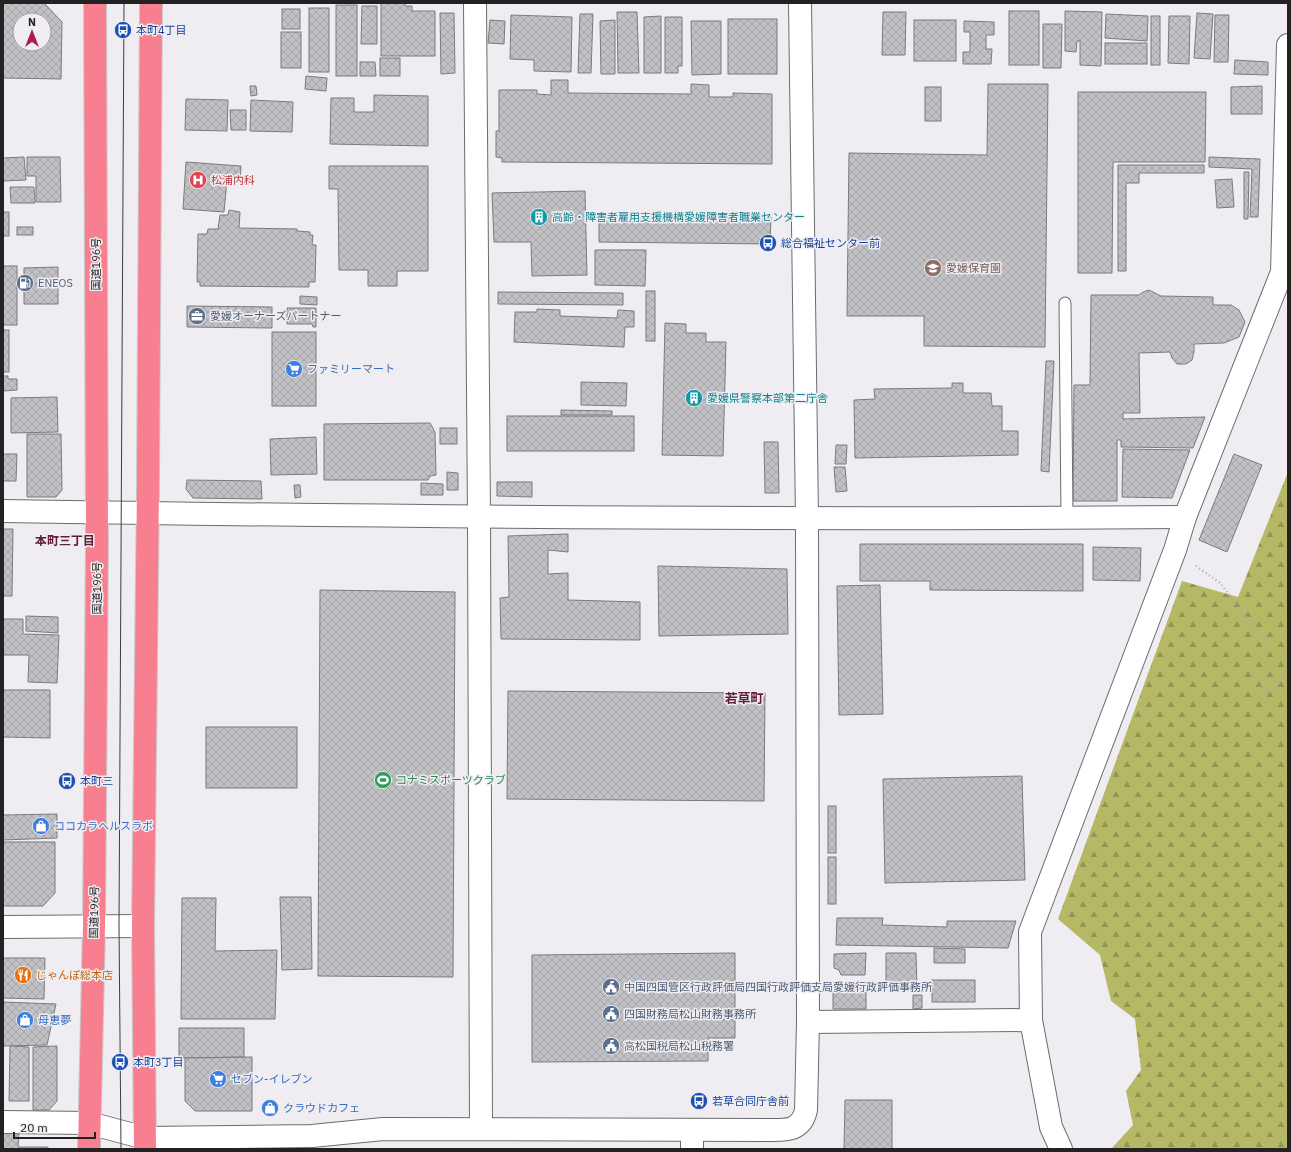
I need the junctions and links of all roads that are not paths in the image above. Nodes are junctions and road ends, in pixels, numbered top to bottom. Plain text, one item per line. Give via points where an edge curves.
1 (95, 3) edge
2 (151, 3) edge
3 (475, 3) edge
4 (800, 3) edge
5 (1288, 45) edge
6 (1065, 304) dead end
7 (3, 511) edge
8 (97, 513) junction
9 (147, 513) junction
10 (479, 517) junction
11 (1185, 517) junction
12 (807, 518) junction
13 (1066, 518) junction
14 (94, 926) junction
15 (143, 926) junction
16 (3, 927) edge
17 (1031, 1020) junction
18 (808, 1022) junction
19 (3, 1122) edge
20 (90, 1123) junction
21 (481, 1129) junction
22 (692, 1140) edge
23 (145, 1144) edge
24 (90, 1149) edge
25 (1060, 1149) edge

1 - 8 highway, 国道196号
2 - 9 highway
3 - 10 street
4 - 12 street
5 - 11 street via 1282,272
6 - 13 lane
7 - 8 street
8 - 9 street
8 - 14 highway, 国道196号
9 - 10 street
9 - 15 highway
10 - 12 street
10 - 21 street
11 - 13 street
11 - 17 street via 1175,550 1030,932
12 - 13 street
12 - 18 street
14 - 15 street
14 - 16 street
14 - 20 highway, 国道196号
15 - 23 highway
17 - 18 street
17 - 25 street via 1051,1127
18 - 22 street via 806,1110 800,1123 790,1129
19 - 20 street
20 - 23 street
20 - 24 highway, 国道196号
21 - 22 street
21 - 23 street via 383,1129 312,1136

